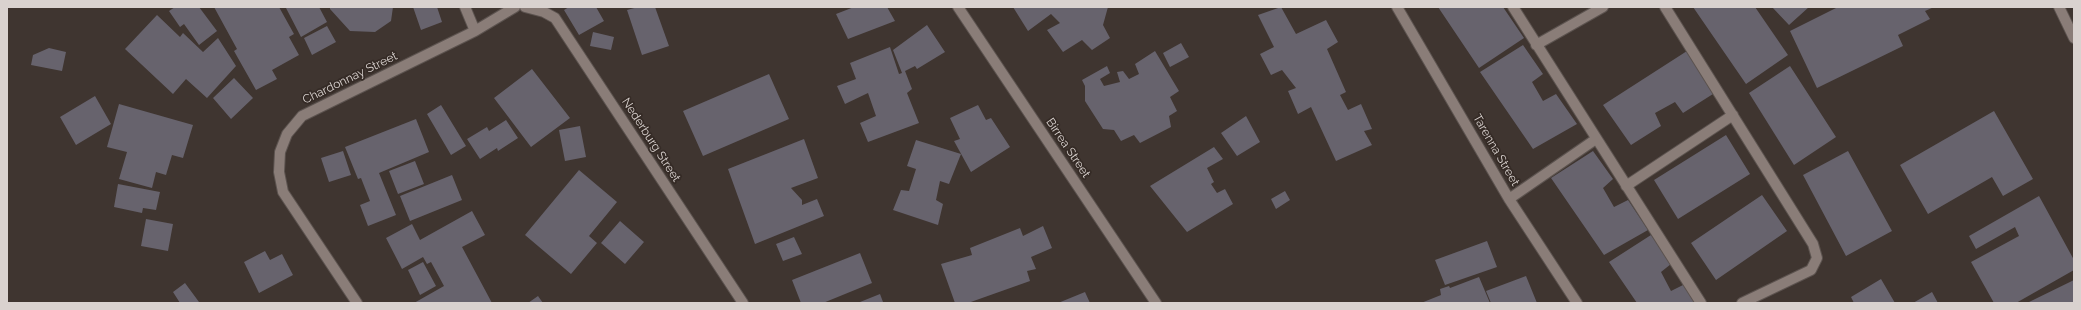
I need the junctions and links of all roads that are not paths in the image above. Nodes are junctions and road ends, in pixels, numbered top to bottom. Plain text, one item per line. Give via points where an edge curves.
1 (465, 7) edge
2 (515, 7) edge
3 (525, 7) edge
4 (958, 7) edge
5 (1397, 7) edge
6 (1512, 7) edge
7 (1603, 7) edge
8 (1665, 7) edge
9 (2059, 7) edge
10 (475, 31) junction
11 (2074, 38) edge
12 (1536, 45) junction
13 (1733, 115) junction
14 (1596, 139) junction
15 (1626, 186) junction
16 (1509, 199) junction
17 (357, 303) edge
18 (743, 303) edge
19 (1156, 303) edge
20 (1577, 303) edge
21 (1700, 303) edge
22 (1742, 303) edge

1 - 10 street
2 - 10 street
3 - 18 street, Nederburg Street via 555,18
4 - 19 street, Birrea Street
5 - 16 street, Tarenna Street
6 - 12 street
7 - 12 street
8 - 13 street
9 - 11 street
10 - 17 street, Chardonnay Street via 302,116 287,134 280,152 279,172 283,192
12 - 14 street
13 - 15 street
13 - 22 street via 1813,244 1817,258 1811,270
14 - 15 street
14 - 16 street
15 - 21 street
16 - 20 street, Tarenna Street

